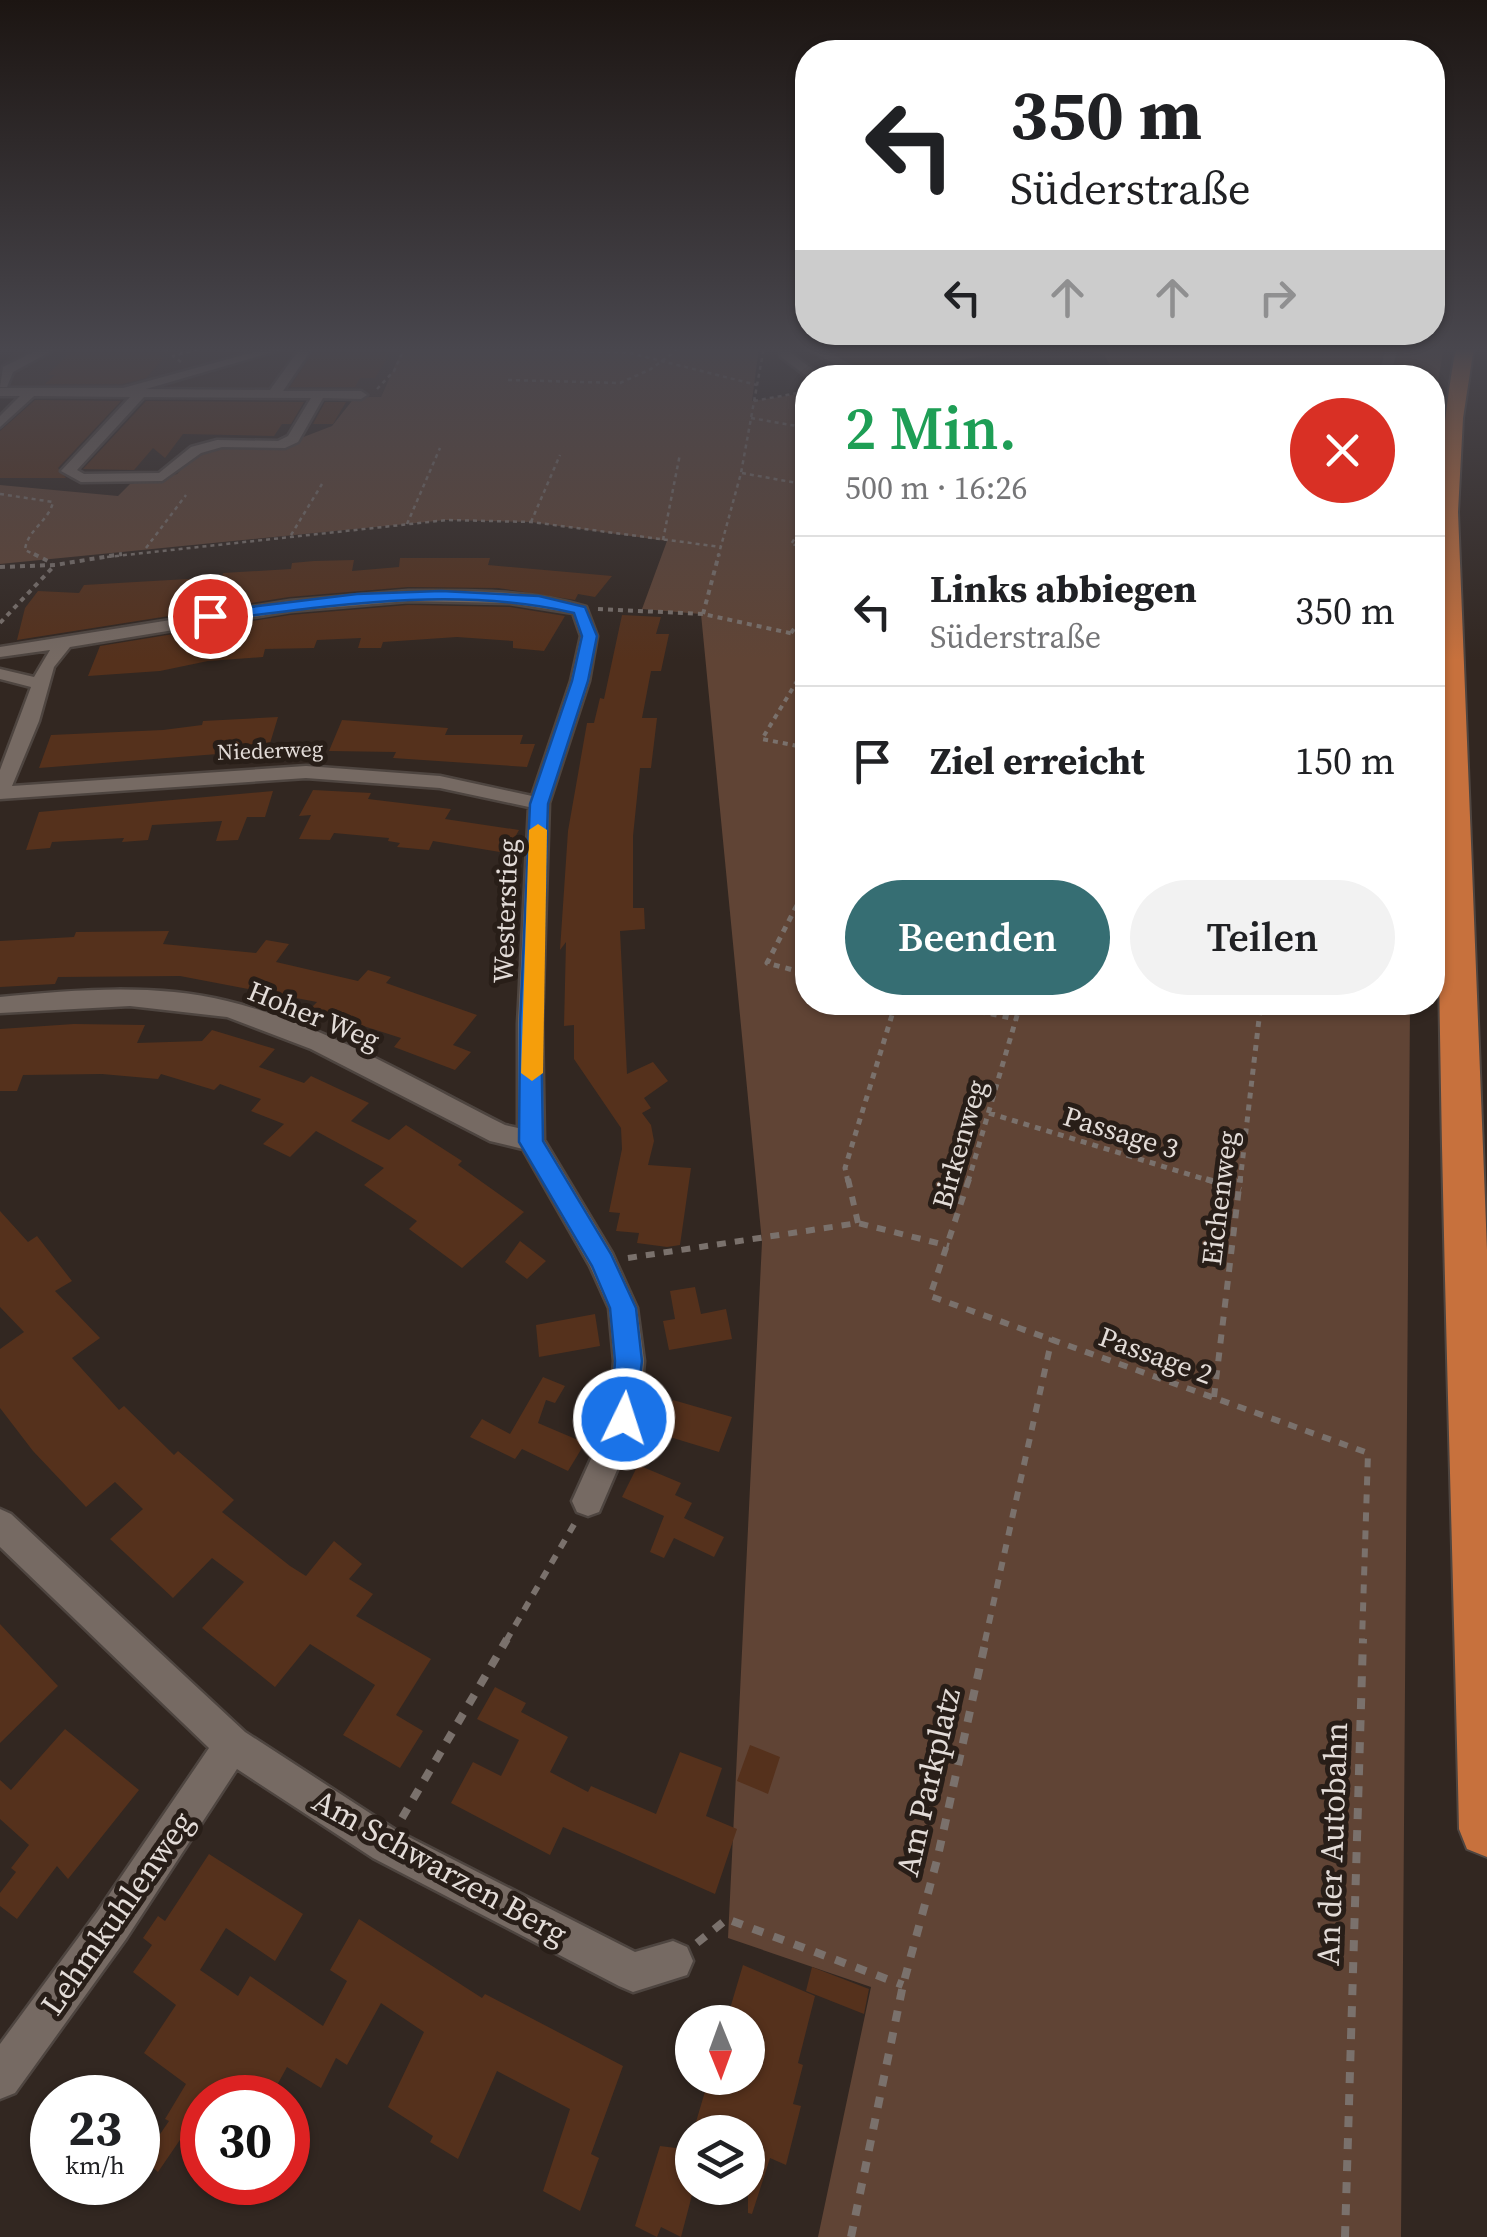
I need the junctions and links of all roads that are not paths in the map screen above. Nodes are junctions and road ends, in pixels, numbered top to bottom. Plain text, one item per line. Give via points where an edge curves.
1 (86, 451) edge
2 (194, 451) edge
3 (1452, 451) edge
4 (64, 644) junction
5 (0, 652) edge
6 (0, 674) edge
7 (40, 684) junction
8 (0, 793) edge
9 (539, 804) junction
10 (0, 1005) edge
11 (531, 1142) junction
12 (588, 1502) road end
13 (0, 1525) edge
14 (232, 1745) junction
15 (1487, 1829) edge
16 (673, 1961) road end
17 (0, 2078) edge

1 - 2 street via 68,471 80,478 162,477
3 - 15 highway via 1456,943
4 - 5 street
4 - 7 street
4 - 9 street, Westerstieg via 357,598 493,596 575,608 590,636
6 - 7 street
7 - 8 street
8 - 9 street, Niederweg via 306,772 440,782
9 - 11 street, Westerstieg
10 - 11 street, Hoher Weg via 136,998 256,1018 499,1134
11 - 12 street via 623,1308 624,1419
13 - 14 street, Am Schwarzen Berg
14 - 16 street, Am Schwarzen Berg via 386,1844 633,1972
14 - 17 street, Lehmkuhlenweg

